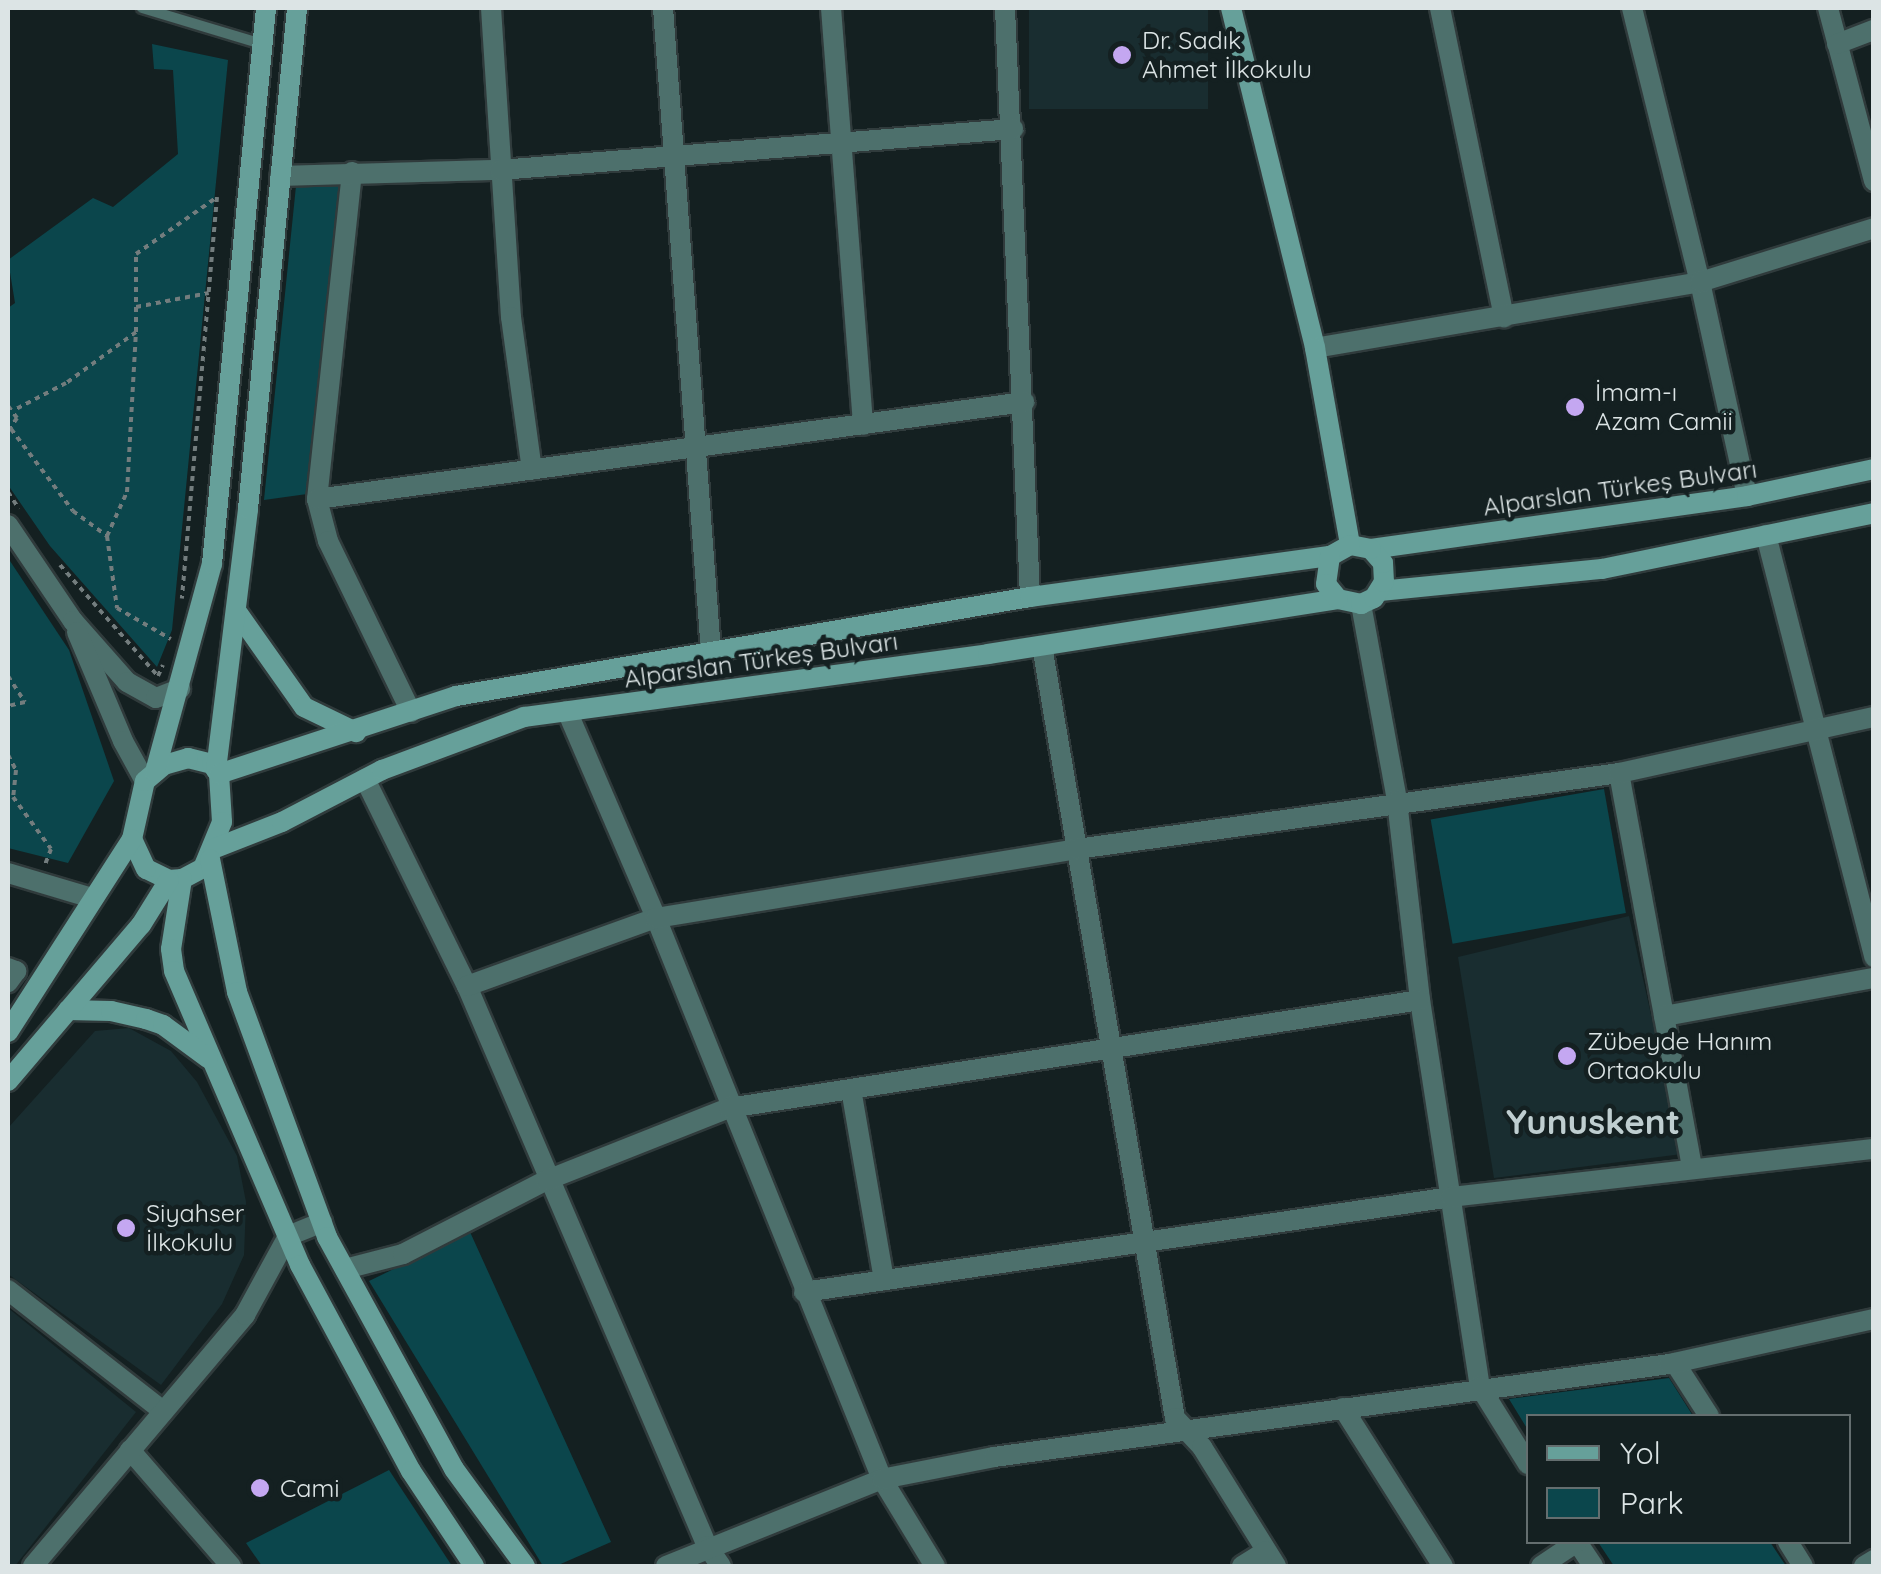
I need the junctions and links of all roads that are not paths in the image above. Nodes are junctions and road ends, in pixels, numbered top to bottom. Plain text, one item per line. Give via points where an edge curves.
1 (142, 8) edge
2 (266, 8) edge
3 (297, 8) edge
4 (491, 8) edge
5 (663, 8) edge
6 (832, 8) edge
7 (1005, 8) edge
8 (1231, 8) edge
9 (1244, 8) edge
10 (1440, 8) edge
11 (1632, 8) edge
12 (1828, 8) edge
13 (154, 11) edge
14 (1874, 30) edge
15 (262, 44) junction
16 (1837, 44) junction
17 (1013, 129) junction
18 (1263, 144) junction
19 (840, 145) junction
20 (674, 158) junction
21 (500, 170) junction
22 (352, 172) junction
23 (280, 176) junction
24 (1874, 182) edge
25 (1874, 228) edge
26 (1700, 282) junction
27 (1504, 317) junction
28 (1315, 348) junction
29 (1024, 402) junction
30 (863, 425) junction
31 (692, 449) junction
32 (1874, 468) edge
33 (532, 470) junction
34 (1747, 496) junction
35 (317, 499) junction
36 (1874, 513) edge
37 (17, 523) edge
38 (1766, 535) junction
39 (1350, 544) junction
40 (1372, 549) junction
41 (1330, 556) junction
42 (1380, 591) junction
43 (1030, 597) junction
44 (1338, 599) junction
45 (1361, 604) junction
46 (237, 612) junction
47 (73, 621) junction
48 (1042, 646) junction
49 (710, 652) junction
50 (180, 689) junction
51 (567, 711) junction
52 (411, 712) junction
53 (1874, 716) edge
54 (1818, 730) junction
55 (356, 732) junction
56 (218, 772) junction
57 (1619, 773) junction
58 (150, 777) junction
59 (365, 778) junction
60 (1397, 801) junction
61 (132, 839) junction
62 (1077, 848) junction
63 (212, 854) junction
64 (8, 873) edge
65 (176, 879) junction
66 (92, 898) junction
67 (656, 918) junction
68 (1874, 957) edge
69 (8, 968) edge
70 (1874, 978) edge
71 (8, 982) edge
72 (467, 986) junction
73 (1420, 1000) junction
74 (68, 1010) junction
75 (1664, 1016) junction
76 (8, 1032) edge
77 (1108, 1050) junction
78 (216, 1066) junction
79 (8, 1080) edge
80 (851, 1089) junction
81 (729, 1108) junction
82 (1874, 1149) edge
83 (1692, 1168) junction
84 (546, 1180) junction
85 (1451, 1197) junction
86 (322, 1222) junction
87 (288, 1236) junction
88 (1143, 1242) junction
89 (345, 1270) junction
90 (884, 1280) junction
91 (8, 1290) edge
92 (804, 1292) junction
93 (1874, 1319) edge
94 (1676, 1363) junction
95 (1480, 1388) junction
96 (1343, 1408) junction
97 (163, 1411) junction
98 (1708, 1414) edge
99 (1189, 1431) junction
100 (130, 1450) junction
101 (1526, 1461) edge
102 (882, 1479) junction
103 (1574, 1544) edge
104 (1578, 1544) edge
105 (1789, 1544) edge
106 (707, 1546) junction
107 (1271, 1559) edge
108 (1874, 1560) edge
109 (33, 1566) edge
110 (231, 1566) edge
111 (474, 1566) edge
112 (526, 1566) edge
113 (666, 1566) edge
114 (721, 1566) edge
115 (935, 1566) edge
116 (1242, 1566) edge
117 (1444, 1566) edge
118 (1541, 1566) edge
119 (1592, 1566) edge
120 (1803, 1566) edge
121 (1864, 1566) edge

1 - 13 lane
2 - 15 main road
3 - 23 main road
4 - 21 street
5 - 20 street
6 - 19 street
7 - 17 street
8 - 18 main road
9 - 18 main road
10 - 27 street
11 - 26 street
12 - 16 street
13 - 15 lane
14 - 16 street
15 - 50 main road via 212,564
16 - 24 street
17 - 19 street
17 - 29 street
18 - 28 main road
19 - 20 street
19 - 30 street
20 - 21 street
20 - 31 street
21 - 22 street
21 - 33 street
22 - 23 street
22 - 35 street
23 - 46 main road
25 - 26 street
26 - 27 street
26 - 34 street
27 - 28 street
28 - 39 main road
29 - 30 street
29 - 43 street
30 - 31 street
31 - 33 street
31 - 49 street
32 - 34 main road, Alparslan Türkeş Bulvarı
33 - 35 street
34 - 40 main road, Alparslan Türkeş Bulvarı
35 - 52 street via 328,540
36 - 38 main road
37 - 47 street
38 - 42 main road via 1602,569
38 - 54 street
39 - 40 main road, Alparslan Türkeş Bulvarı
39 - 41 main road, Alparslan Türkeş Bulvarı
40 - 42 main road via 1385,572
41 - 43 main road, Alparslan Türkeş Bulvarı
41 - 44 main road via 1326,584
42 - 45 main road
43 - 49 main road, Alparslan Türkeş Bulvarı
44 - 45 main road, Alparslan Türkeş Bulvarı
44 - 48 main road, Alparslan Türkeş Bulvarı
45 - 60 street
46 - 55 main road via 304,708
46 - 56 main road
47 - 50 street via 127,682 156,698
47 - 58 street via 122,740
48 - 51 main road, Alparslan Türkeş Bulvarı
48 - 62 street
49 - 52 main road, Alparslan Türkeş Bulvarı via 456,696
50 - 58 main road
51 - 59 main road, Alparslan Türkeş Bulvarı via 524,717
51 - 67 street
52 - 55 main road, Alparslan Türkeş Bulvarı
53 - 54 street
54 - 57 street
54 - 68 street
55 - 56 main road, Alparslan Türkeş Bulvarı
56 - 58 main road via 188,758
56 - 63 main road via 222,822
57 - 60 street
57 - 75 street
58 - 61 main road
59 - 63 main road, Alparslan Türkeş Bulvarı
59 - 72 street
60 - 62 street
60 - 73 street
61 - 65 main road via 146,869
61 - 66 main road
62 - 67 street
62 - 77 street
63 - 65 main road
63 - 86 main road via 237,992
64 - 66 street
65 - 74 main road
65 - 78 main road via 174,971
66 - 76 main road
67 - 72 street
67 - 81 street
69 - 71 street via 16,971
70 - 75 street
72 - 84 street
73 - 77 street
73 - 85 street
74 - 78 main road via 146,1019
74 - 79 main road
75 - 83 street
77 - 80 street
77 - 88 street
78 - 87 main road
80 - 81 street
80 - 90 street
81 - 84 street
81 - 92 street
82 - 83 street
83 - 85 street
84 - 89 street via 403,1254
84 - 106 street
85 - 88 street
85 - 95 street
86 - 87 street
86 - 89 main road
87 - 97 street via 246,1315
87 - 111 main road via 411,1471
88 - 90 street
88 - 99 street via 1175,1418
89 - 112 main road via 454,1469
90 - 92 street
91 - 97 street
92 - 102 street
93 - 94 street
94 - 95 street
94 - 98 street
95 - 96 street
95 - 101 street
96 - 99 street
96 - 117 street
97 - 100 street
99 - 102 street
99 - 107 street
100 - 109 street
100 - 110 street
102 - 106 street
102 - 115 street
103 - 118 street
104 - 119 street
105 - 120 street
106 - 113 street
106 - 114 street
107 - 116 street
108 - 121 street

